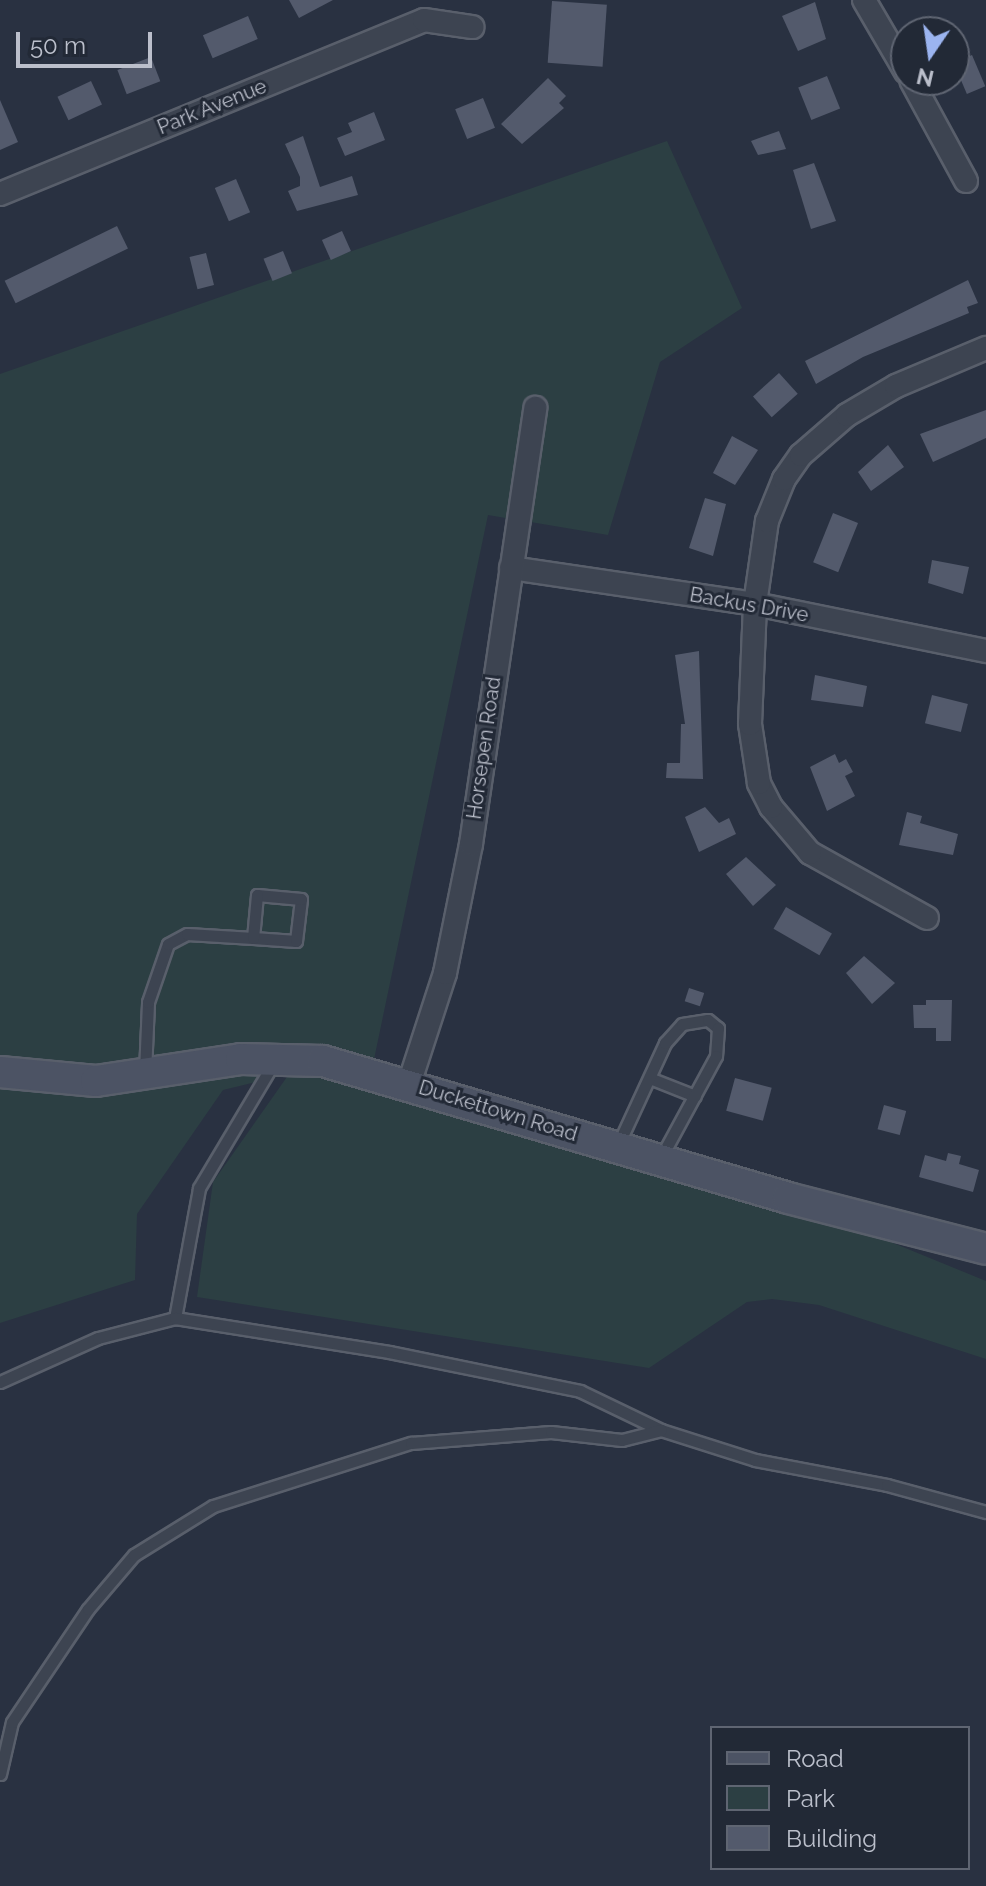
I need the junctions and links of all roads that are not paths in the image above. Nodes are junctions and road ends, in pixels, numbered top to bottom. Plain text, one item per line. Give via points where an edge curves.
1 (864, 0) edge
2 (472, 27) dead end
3 (890, 45) edge
4 (920, 96) edge
5 (966, 181) dead end
6 (0, 194) edge
7 (986, 348) edge
8 (535, 408) dead end
9 (511, 568) junction
10 (755, 604) junction
11 (986, 651) edge
12 (927, 918) dead end
13 (253, 938) junction
14 (277, 1057) junction
15 (0, 1072) edge
16 (145, 1076) junction
17 (652, 1079) junction
18 (409, 1084) junction
19 (695, 1096) junction
20 (617, 1147) junction
21 (660, 1160) junction
22 (986, 1249) edge
23 (175, 1318) junction
24 (0, 1382) edge
25 (661, 1430) junction
26 (986, 1512) edge
27 (0, 1774) edge

1 - 3 street
2 - 6 street, Park Avenue via 424,20
4 - 5 street
7 - 10 street via 896,386 847,415 801,455 784,479 767,521
8 - 9 street, Horsepen Road
9 - 10 street, Backus Drive
9 - 18 street, Horsepen Road via 471,844 445,973
10 - 11 street, Backus Drive
10 - 12 street via 750,724 759,783 771,807 810,853
13 - 13 lane via 296,941 301,899 257,895
13 - 16 lane via 187,934 168,944 148,1002
14 - 16 street, Duckettown Road
14 - 18 street, Duckettown Road via 323,1061
14 - 23 lane via 199,1188
15 - 16 street, Duckettown Road via 71,1081
17 - 19 lane
17 - 19 lane via 665,1043 682,1024 708,1020 718,1028 720,1041
17 - 20 lane
18 - 20 street, Duckettown Road
19 - 21 lane
20 - 21 street, Duckettown Road
21 - 22 street, Duckettown Road
23 - 24 lane via 98,1338
23 - 25 lane via 389,1352 580,1391
25 - 26 lane via 755,1460 887,1485
25 - 27 lane via 622,1440 551,1432 411,1443 213,1506 134,1555 88,1609 12,1722

